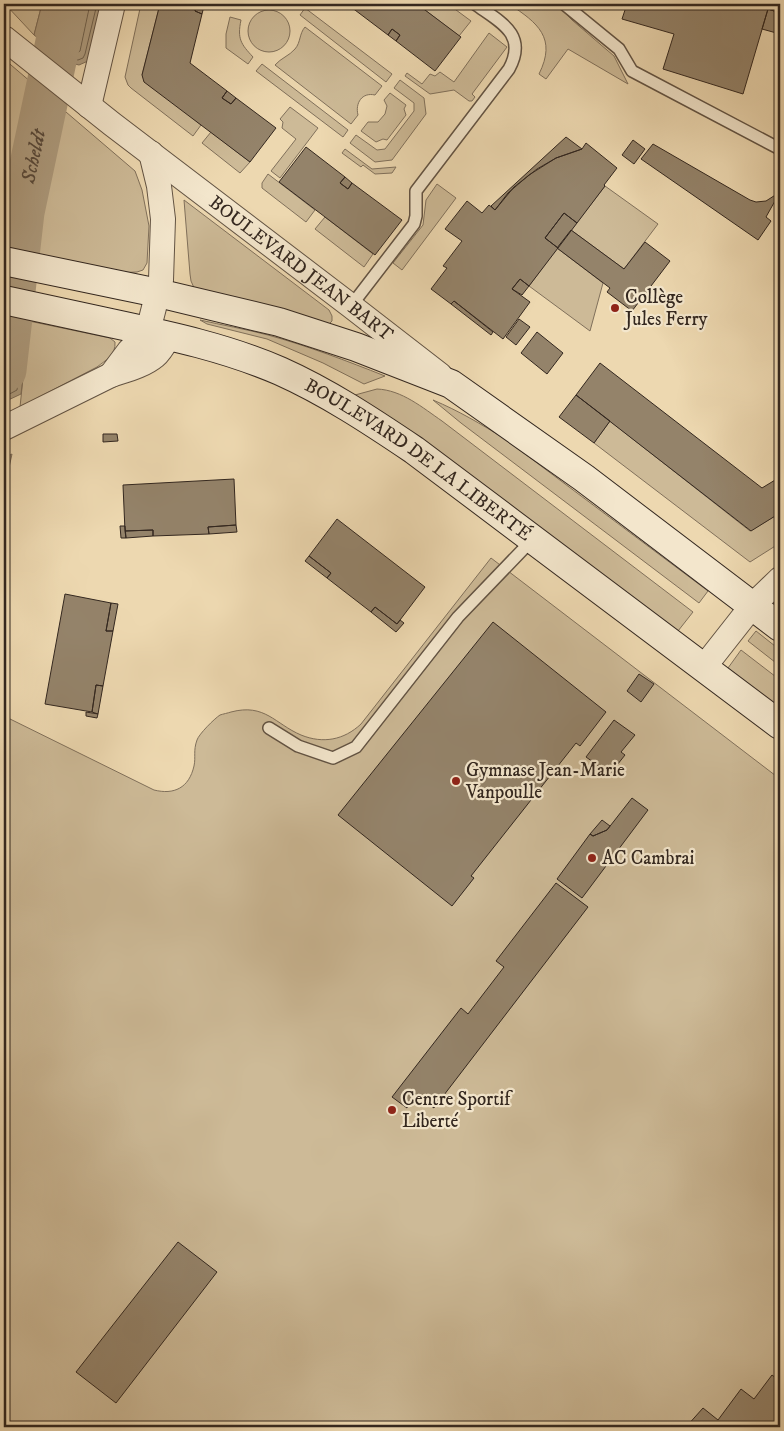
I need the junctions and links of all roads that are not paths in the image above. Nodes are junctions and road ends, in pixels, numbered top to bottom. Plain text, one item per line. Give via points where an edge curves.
1 (113, 4) edge
2 (475, 4) edge
3 (564, 4) edge
4 (12, 44) edge
5 (84, 102) junction
6 (780, 150) edge
7 (152, 154) junction
8 (4, 261) edge
9 (158, 293) junction
10 (4, 300) edge
11 (351, 306) junction
12 (158, 333) junction
13 (452, 384) junction
14 (4, 428) edge
15 (533, 539) junction
16 (780, 579) edge
17 (752, 606) junction
18 (780, 626) edge
19 (704, 667) junction
20 (780, 725) edge
21 (269, 728) dead end

1 - 5 street
2 - 11 lane via 512,33 516,50 514,60 416,191 414,224
3 - 6 lane via 619,49 632,71
4 - 5 street, BOULEVARD JEAN BART
5 - 7 street, BOULEVARD JEAN BART
7 - 9 street via 163,219
7 - 11 street, BOULEVARD JEAN BART
8 - 9 main road
9 - 12 street
9 - 13 main road via 278,322
10 - 12 main road, BOULEVARD DE LA LIBERTÉ
11 - 13 street, BOULEVARD JEAN BART
12 - 14 street via 129,351 111,375
12 - 15 main road, BOULEVARD DE LA LIBERTÉ via 230,353 279,371 322,392 414,450
13 - 17 main road via 584,478
15 - 19 main road, BOULEVARD DE LA LIBERTÉ
15 - 21 lane via 458,617 356,747 333,758 298,746
16 - 17 street
17 - 18 main road
17 - 19 street
19 - 20 main road, BOULEVARD DE LA LIBERTÉ

